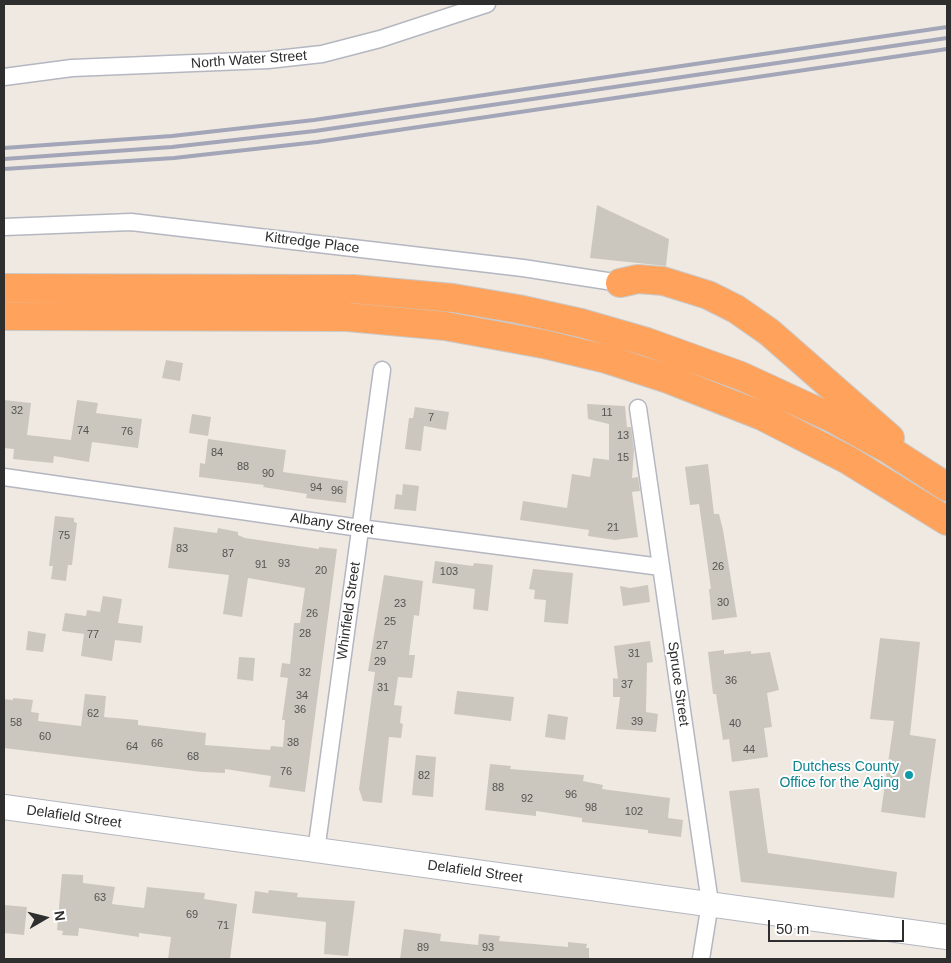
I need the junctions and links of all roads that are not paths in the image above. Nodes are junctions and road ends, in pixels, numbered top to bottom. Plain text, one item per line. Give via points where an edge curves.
1 (487, 4) edge
2 (4, 77) edge
3 (4, 227) edge
4 (620, 283) joint
5 (4, 288) edge
6 (4, 316) edge
7 (382, 370) dead end
8 (638, 408) dead end
9 (4, 477) edge
10 (939, 481) edge
11 (947, 521) edge
12 (360, 528) junction
13 (661, 567) junction
14 (4, 807) edge
15 (316, 851) junction
16 (710, 903) junction
17 (947, 936) edge
18 (701, 959) edge

1 - 2 street, North Water Street via 322,54 268,60 52,70
3 - 4 street, Kittredge Place via 130,222 523,268
4 - 10 highway via 648,278 679,285 748,316
5 - 10 highway via 353,289 453,298 518,309 631,337 741,376 832,418
6 - 11 highway via 347,317 445,326 543,344 606,359 668,379 762,416 848,460
7 - 12 street, Whinfield Street
8 - 13 street, Spruce Street
9 - 12 street, Albany Street
12 - 13 street, Albany Street
12 - 15 street, Whinfield Street
13 - 16 street, Spruce Street
14 - 15 street, Delafield Street
15 - 16 street, Delafield Street
16 - 17 street, Delafield Street
16 - 18 street, Spruce Street

